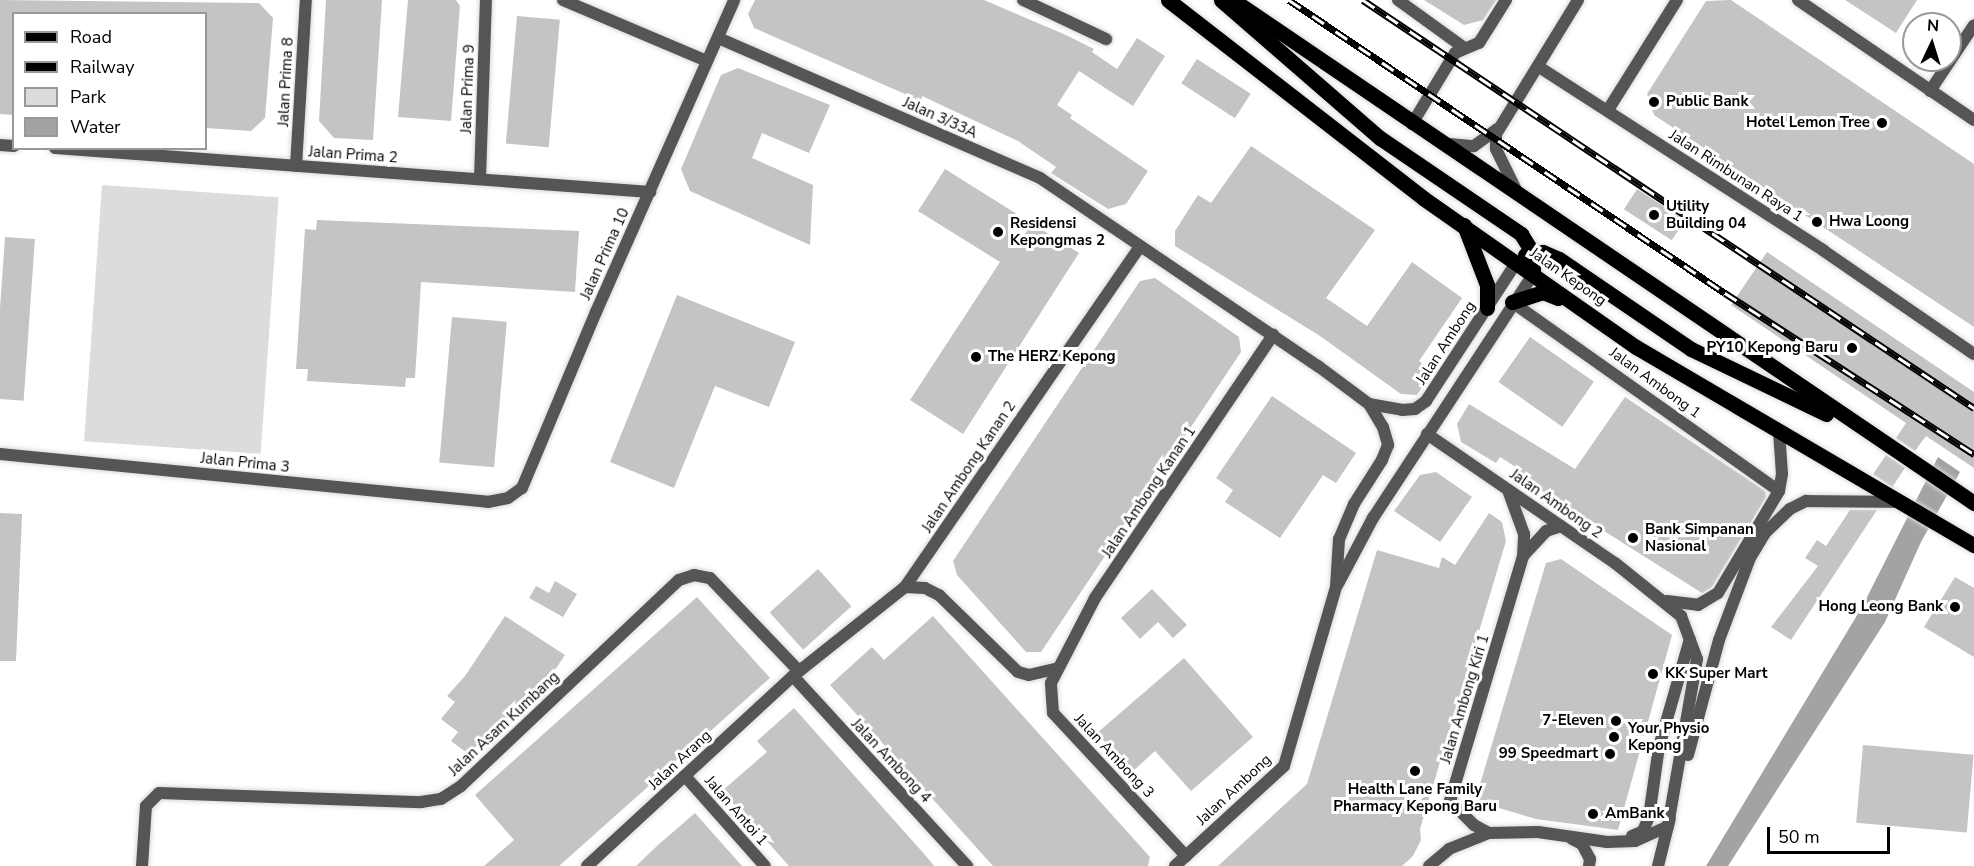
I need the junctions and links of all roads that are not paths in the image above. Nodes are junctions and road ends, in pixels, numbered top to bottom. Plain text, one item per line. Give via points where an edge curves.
1 (306, 0) edge
2 (486, 0) edge
3 (564, 0) edge
4 (734, 0) edge
5 (1023, 0) edge
6 (1168, 0) edge
7 (1221, 0) edge
8 (1233, 0) edge
9 (1398, 0) edge
10 (1506, 0) edge
11 (1578, 0) edge
12 (1677, 0) edge
13 (1798, 0) edge
14 (1974, 25) edge
15 (718, 38) junction
16 (1106, 39) dead end
17 (1464, 47) junction
18 (706, 61) junction
19 (1539, 67) junction
20 (1930, 91) junction
21 (1608, 110) junction
22 (1505, 119) junction
23 (1974, 120) edge
24 (1412, 124) junction
25 (1434, 139) junction
26 (82, 150) edge
27 (296, 166) junction
28 (480, 179) junction
29 (650, 192) junction
30 (1520, 198) junction
31 (1464, 225) junction
32 (1140, 246) junction
33 (1533, 253) junction
34 (1516, 263) junction
35 (1533, 274) junction
36 (1512, 302) junction
37 (1578, 305) junction
38 (1487, 308) junction
39 (1273, 335) junction
40 (1974, 354) edge
41 (1369, 404) junction
42 (1779, 431) junction
43 (1427, 434) junction
44 (1884, 443) junction
45 (0, 454) edge
46 (1507, 489) junction
47 (1779, 492) junction
48 (1969, 499) edge
49 (488, 502) joint
50 (1907, 503) junction
51 (1561, 526) junction
52 (1974, 545) edge
53 (1523, 556) junction
54 (905, 587) junction
55 (1336, 587) junction
56 (1667, 601) junction
57 (1690, 638) junction
58 (1055, 669) junction
59 (796, 674) junction
60 (685, 776) junction
61 (1668, 826) junction
62 (1489, 833) junction
63 (1566, 836) junction
64 (1607, 842) junction
65 (1186, 856) junction
66 (142, 866) edge
67 (587, 866) edge
68 (765, 866) edge
69 (967, 866) edge
70 (1175, 866) edge
71 (1429, 866) edge
72 (1588, 866) edge
73 (1658, 866) edge

1 - 27 street, Jalan Prima 8
2 - 28 street, Jalan Prima 9
3 - 18 street
4 - 15 street, Jalan Prima 10
5 - 16 street
6 - 31 main road, Jalan Kepong
7 - 33 main road via 1341,107 1521,234
8 - 24 main road
9 - 17 street
10 - 17 street via 1479,43
11 - 19 street
12 - 21 street
13 - 20 street
14 - 20 street
15 - 18 street, Jalan Prima 10
15 - 32 street, Jalan 3/33A via 1040,178
17 - 24 street via 1455,53
18 - 29 street, Jalan Prima 10
19 - 21 street, Jalan Rimbunan Raya 1
19 - 22 street
20 - 23 street
21 - 40 street, Jalan Rimbunan Raya 1
22 - 25 street via 1490,138 1474,146 1462,147
22 - 30 street via 1496,134 1496,149
24 - 25 main road
25 - 30 main road
26 - 27 street, Jalan Prima 2
27 - 28 street, Jalan Prima 2
28 - 29 street, Jalan Prima 2
29 - 49 street, Jalan Prima 10 via 522,488 508,498
30 - 44 main road
31 - 34 main road, Jalan Kepong
31 - 38 main road via 1487,285
32 - 39 street
32 - 54 street, Jalan Ambong Kanan 2
33 - 34 main road
33 - 35 main road
33 - 44 main road via 1543,252 1559,259 1691,349
34 - 35 main road, Jalan Kepong
34 - 38 street, Jalan Ambong
35 - 36 street, Jalan Ambong
35 - 37 main road, Jalan Kepong
36 - 37 main road via 1543,292
36 - 43 street, Jalan Ambong
36 - 47 street, Jalan Ambong 1
37 - 42 main road, Jalan Kepong via 1635,347
38 - 41 street, Jalan Ambong via 1426,401 1414,409 1402,410
39 - 41 street
39 - 58 street, Jalan Ambong Kanan 1 via 1095,598
41 - 55 street, Jalan Ambong via 1388,445 1339,539
42 - 47 street
42 - 50 main road, Jalan Kepong
43 - 46 street, Jalan Ambong 2
43 - 55 street, Jalan Ambong via 1373,518
44 - 48 main road
45 - 49 street, Jalan Prima 3
46 - 51 street, Jalan Ambong 2
46 - 53 street, Jalan Ambong Kiri 1 via 1519,513
47 - 56 street via 1718,593 1698,605
50 - 52 main road, Jalan Kepong
50 - 61 street via 1806,501 1790,509 1765,533 1750,558 1719,640
51 - 53 street, Jalan Ambong Kiri 1 via 1546,531
51 - 56 street, Jalan Ambong 2
53 - 62 street, Jalan Ambong Kiri 1 via 1450,801 1474,825
54 - 58 street via 925,588 939,595 1018,672 1029,675
54 - 59 street, Jalan Ambong Kanan 2
55 - 65 street, Jalan Ambong via 1284,766
56 - 57 street via 1681,616
57 - 61 street via 1697,659
57 - 64 street via 1659,747 1649,817 1643,831
58 - 65 street, Jalan Ambong 3 via 1050,698 1053,713
59 - 60 street, Jalan Arang
59 - 66 street, Jalan Asam Kumbang via 710,578 694,575 679,580 461,786 441,799 420,802 159,793 146,806
59 - 69 street, Jalan Ambong 4
60 - 67 street, Jalan Arang
60 - 68 street, Jalan Antoi 1
61 - 64 street via 1635,841
61 - 73 street
62 - 63 street
62 - 71 street via 1449,849
63 - 64 street
63 - 72 street via 1581,844 1590,859
65 - 70 street, Jalan Ambong

